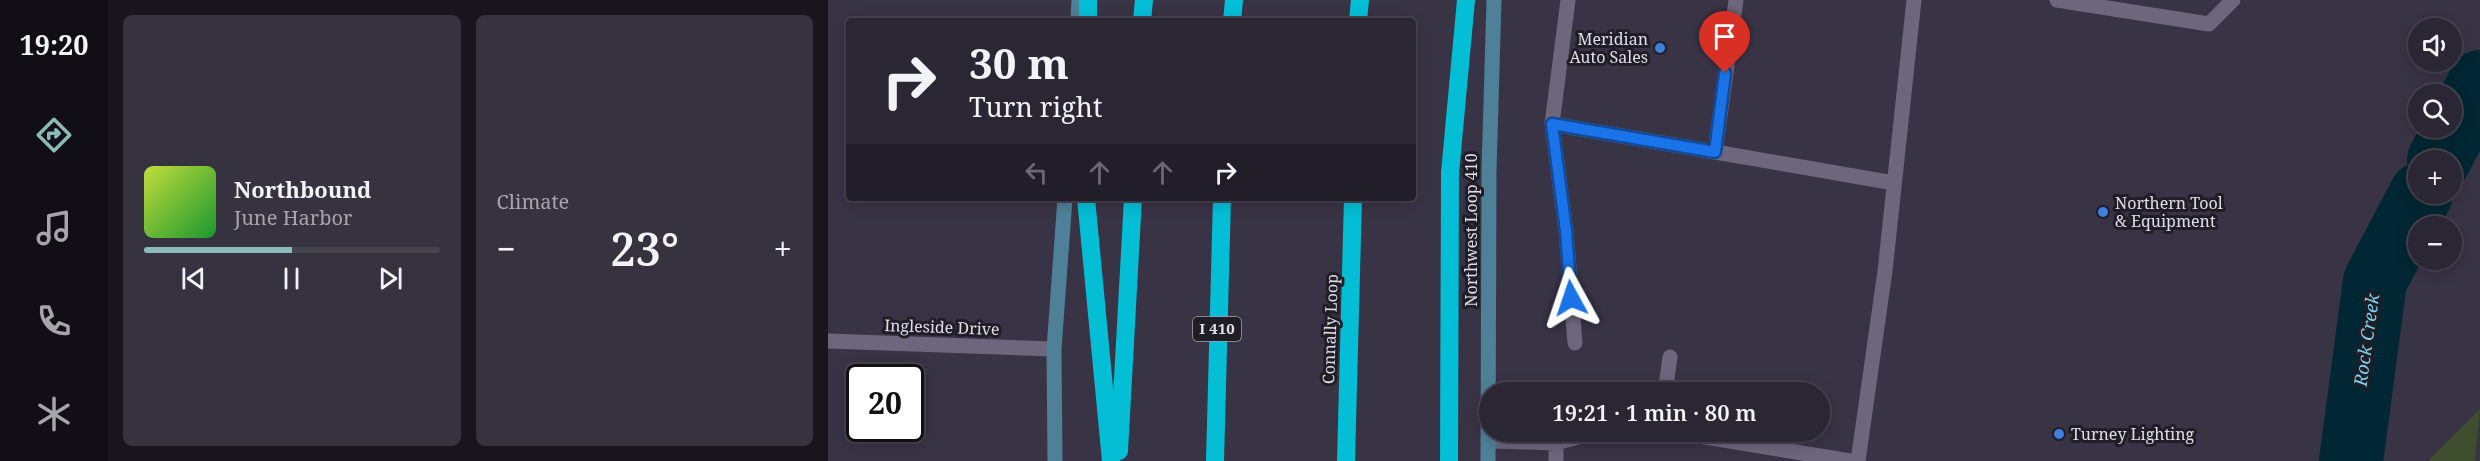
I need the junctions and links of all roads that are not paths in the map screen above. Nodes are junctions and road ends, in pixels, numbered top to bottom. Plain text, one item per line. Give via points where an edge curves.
1 (1079, 0) edge
2 (1088, 0) edge
3 (1144, 0) edge
4 (1234, 0) edge
5 (1360, 0) edge
6 (1466, 0) edge
7 (1494, 0) edge
8 (1568, 0) edge
9 (1736, 0) edge
10 (1914, 0) edge
11 (2057, 0) edge
12 (2233, 0) edge
13 (1078, 18) edge
14 (1088, 18) edge
15 (1142, 18) edge
16 (1232, 18) edge
17 (1358, 18) edge
18 (1552, 124) junction
19 (1715, 152) junction
20 (1894, 183) junction
21 (1065, 201) edge
22 (1086, 201) edge
23 (1132, 201) edge
24 (1222, 201) edge
25 (1353, 201) edge
26 (828, 341) edge
27 (1575, 343) dead end
28 (1054, 349) junction
29 (1670, 357) dead end
30 (1488, 382) edge
31 (1667, 382) edge
32 (1488, 442) edge
33 (1522, 442) edge
34 (1560, 442) edge
35 (1735, 442) edge
36 (1556, 443) junction
37 (1054, 461) edge
38 (1111, 461) edge
39 (1118, 461) edge
40 (1215, 461) edge
41 (1346, 461) edge
42 (1449, 461) edge
43 (1488, 461) edge
44 (1556, 461) edge
45 (1850, 461) edge
46 (1858, 461) edge

1 - 13 main road
2 - 14 highway
3 - 15 highway
4 - 16 highway
5 - 17 highway
6 - 42 highway via 1450,174
7 - 30 main road, Northwest Loop 410
8 - 18 street
9 - 19 street
10 - 20 street
11 - 12 street via 2209,24
18 - 19 street
18 - 27 street
19 - 20 street
20 - 46 street
21 - 28 main road
22 - 38 highway
23 - 39 highway
24 - 40 highway, I 410
25 - 41 highway, Connally Loop
26 - 28 street, Ingleside Drive
28 - 37 main road
29 - 31 street
32 - 43 main road, Northwest Loop 410
33 - 36 street
34 - 36 street
35 - 45 street
36 - 44 street

